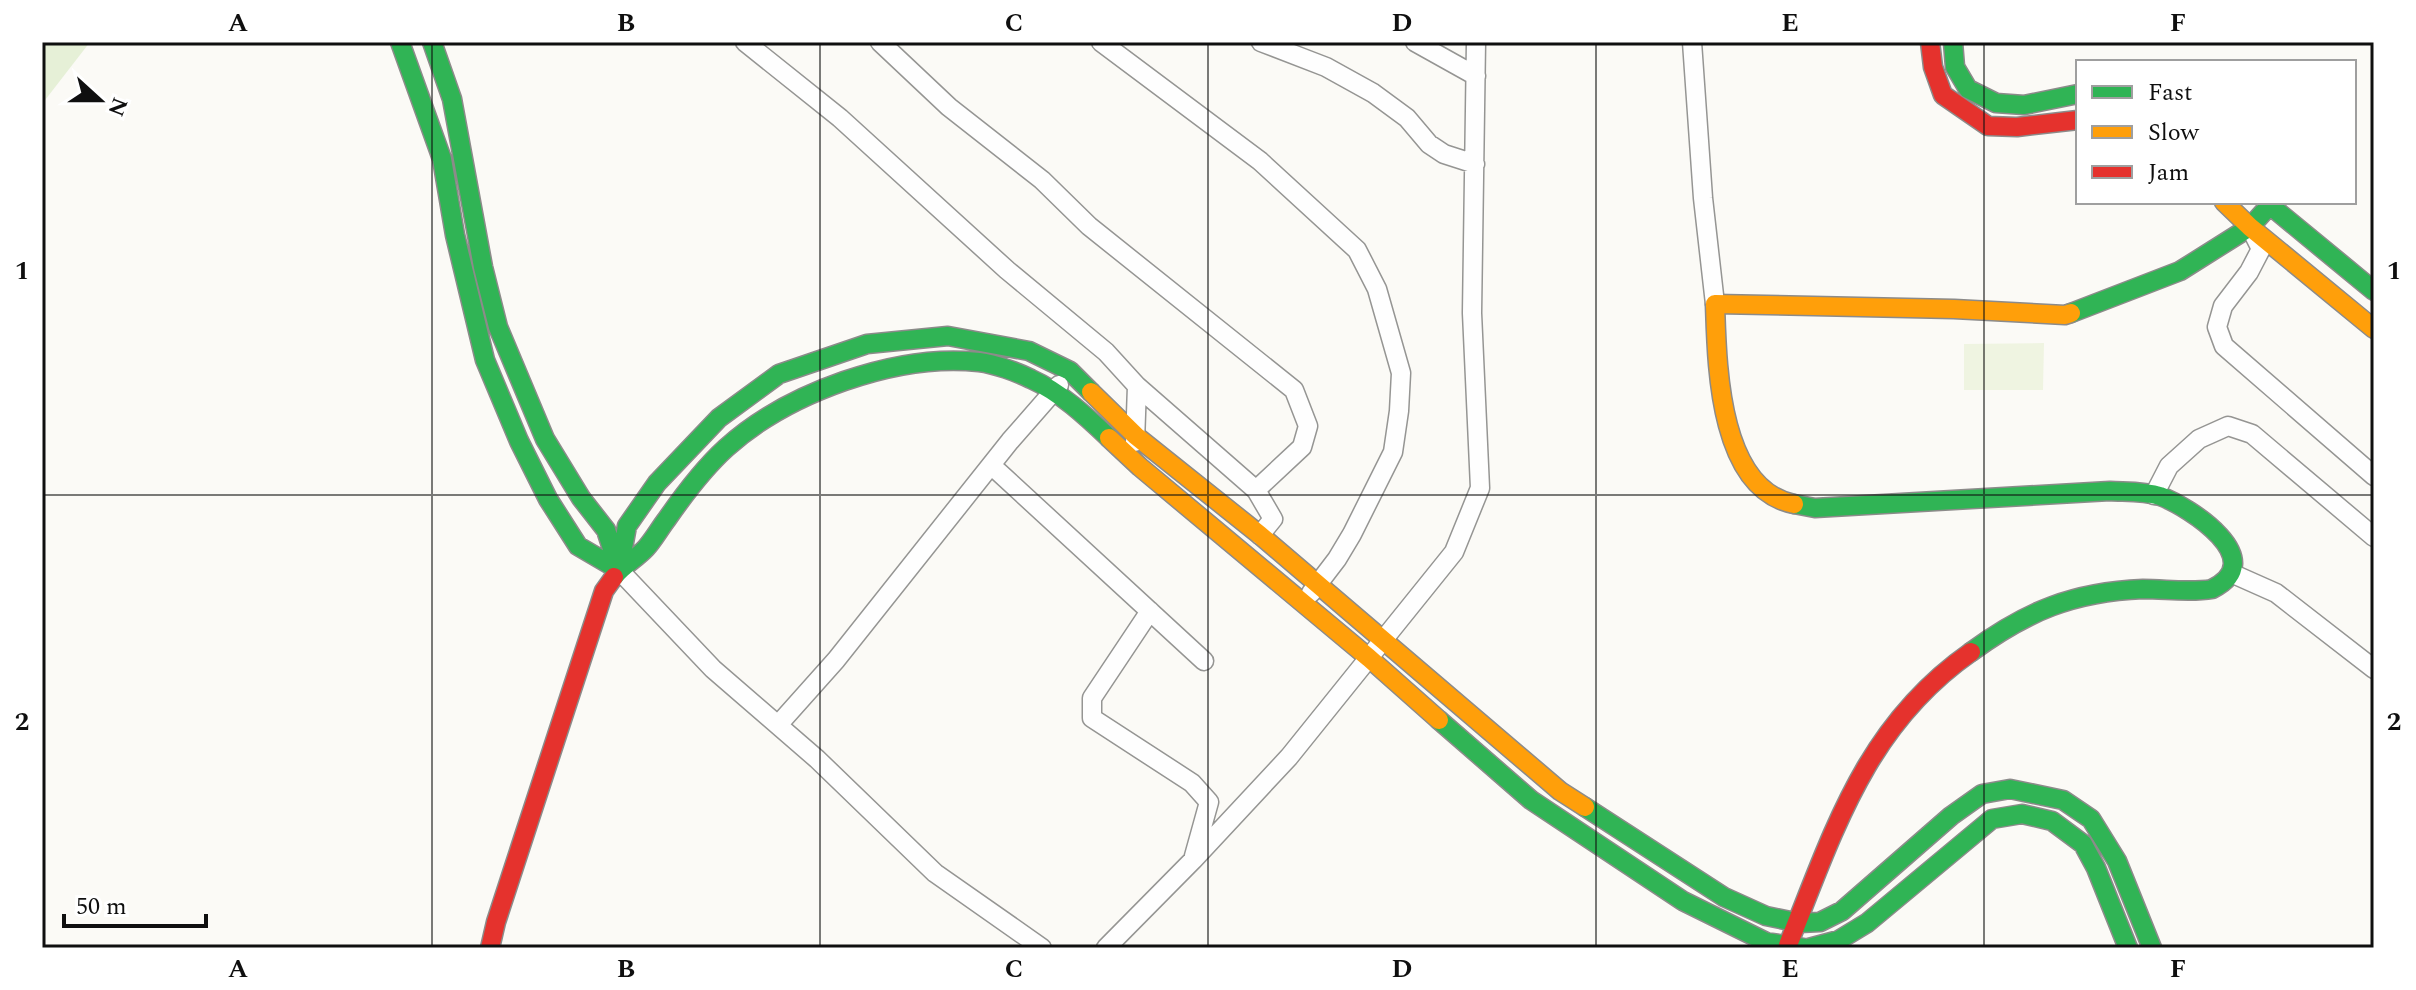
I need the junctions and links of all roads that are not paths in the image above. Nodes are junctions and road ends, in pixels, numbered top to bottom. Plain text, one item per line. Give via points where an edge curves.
1 (400, 42) edge
2 (432, 42) edge
3 (745, 42) edge
4 (880, 42) edge
5 (1101, 42) edge
6 (1261, 42) edge
7 (1415, 42) edge
8 (1476, 42) edge
9 (1692, 42) edge
10 (1930, 42) edge
11 (1953, 42) edge
12 (1476, 76) junction
13 (2076, 94) edge
14 (2076, 120) edge
15 (1475, 164) junction
16 (2226, 204) edge
17 (2268, 204) edge
18 (2250, 227) junction
19 (2374, 291) edge
20 (1715, 304) junction
21 (2374, 329) edge
22 (1070, 371) junction
23 (1137, 386) junction
24 (1053, 393) junction
25 (1136, 436) junction
26 (1131, 458) junction
27 (991, 465) junction
28 (2374, 476) edge
29 (1256, 490) junction
30 (2154, 495) junction
31 (1260, 535) junction
32 (2374, 537) edge
33 (619, 570) junction
34 (2231, 573) junction
35 (1318, 584) junction
36 (1303, 603) junction
37 (1150, 611) junction
38 (1384, 642) junction
39 (1369, 658) junction
40 (1204, 661) dead end
41 (2374, 669) edge
42 (778, 725) junction
43 (1193, 860) junction
44 (1798, 923) junction
45 (1801, 947) edge
46 (490, 948) edge
47 (1042, 948) edge
48 (1106, 948) edge
49 (2128, 948) edge
50 (2152, 948) edge

1 - 33 street via 442,159 485,360 519,441 578,546
2 - 33 street via 452,99 498,327 545,439 606,530
3 - 23 street via 840,118 1106,352
4 - 29 street via 1089,226 1294,390 1308,426 1302,447
5 - 35 street via 1260,161 1357,250 1377,289 1401,373 1393,452 1352,534
6 - 15 street via 1326,67 1373,93 1407,118 1429,144
7 - 12 street
8 - 12 street
9 - 20 street
10 - 14 street via 1943,95 1988,126
11 - 13 street via 1955,67 1968,89 1996,103 2024,105
12 - 15 street
15 - 38 street via 1472,313 1480,488 1454,552
16 - 18 street
17 - 18 street
17 - 19 street
18 - 20 street via 2180,271 2065,315
18 - 21 street
18 - 28 street via 2261,249 2223,306 2217,327 2224,346
20 - 30 street via 1718,367 1730,434 1753,479 1794,506 2110,491
22 - 24 street
22 - 25 street
22 - 33 street via 1029,351 948,336 867,344 779,374 719,418 657,483 627,526
23 - 25 street
23 - 29 street
24 - 26 street
24 - 27 street
24 - 33 street via 1032,379 981,362 887,367 815,392 727,447 697,477 645,549
25 - 26 street
25 - 31 street
26 - 36 street
27 - 37 street
27 - 42 street
29 - 31 street via 1273,519
30 - 32 street via 2169,466 2199,439 2228,426 2252,434
30 - 34 street via 2185,508 2221,537 2230,547
31 - 35 street
33 - 42 street via 713,669
33 - 46 street via 604,591
34 - 41 street via 2276,593
34 - 44 street via 2211,590 2121,590 2048,606 2011,623 1948,668 1918,694 1880,742 1845,809
35 - 36 street
35 - 38 street
36 - 39 street
37 - 40 street
37 - 43 street via 1092,698 1092,718 1192,783 1209,802
38 - 39 street
38 - 44 street via 1560,791 1724,897 1751,911
39 - 43 street via 1289,757
39 - 45 street via 1531,800 1683,901 1766,942
42 - 47 street via 935,873
43 - 48 street
44 - 45 street
44 - 50 street via 1826,920 1842,911 1951,816 1982,794 2010,789 2063,800 2091,819 2117,861
45 - 49 street via 1839,940 1867,923 1992,819 2022,814 2052,821 2083,844

